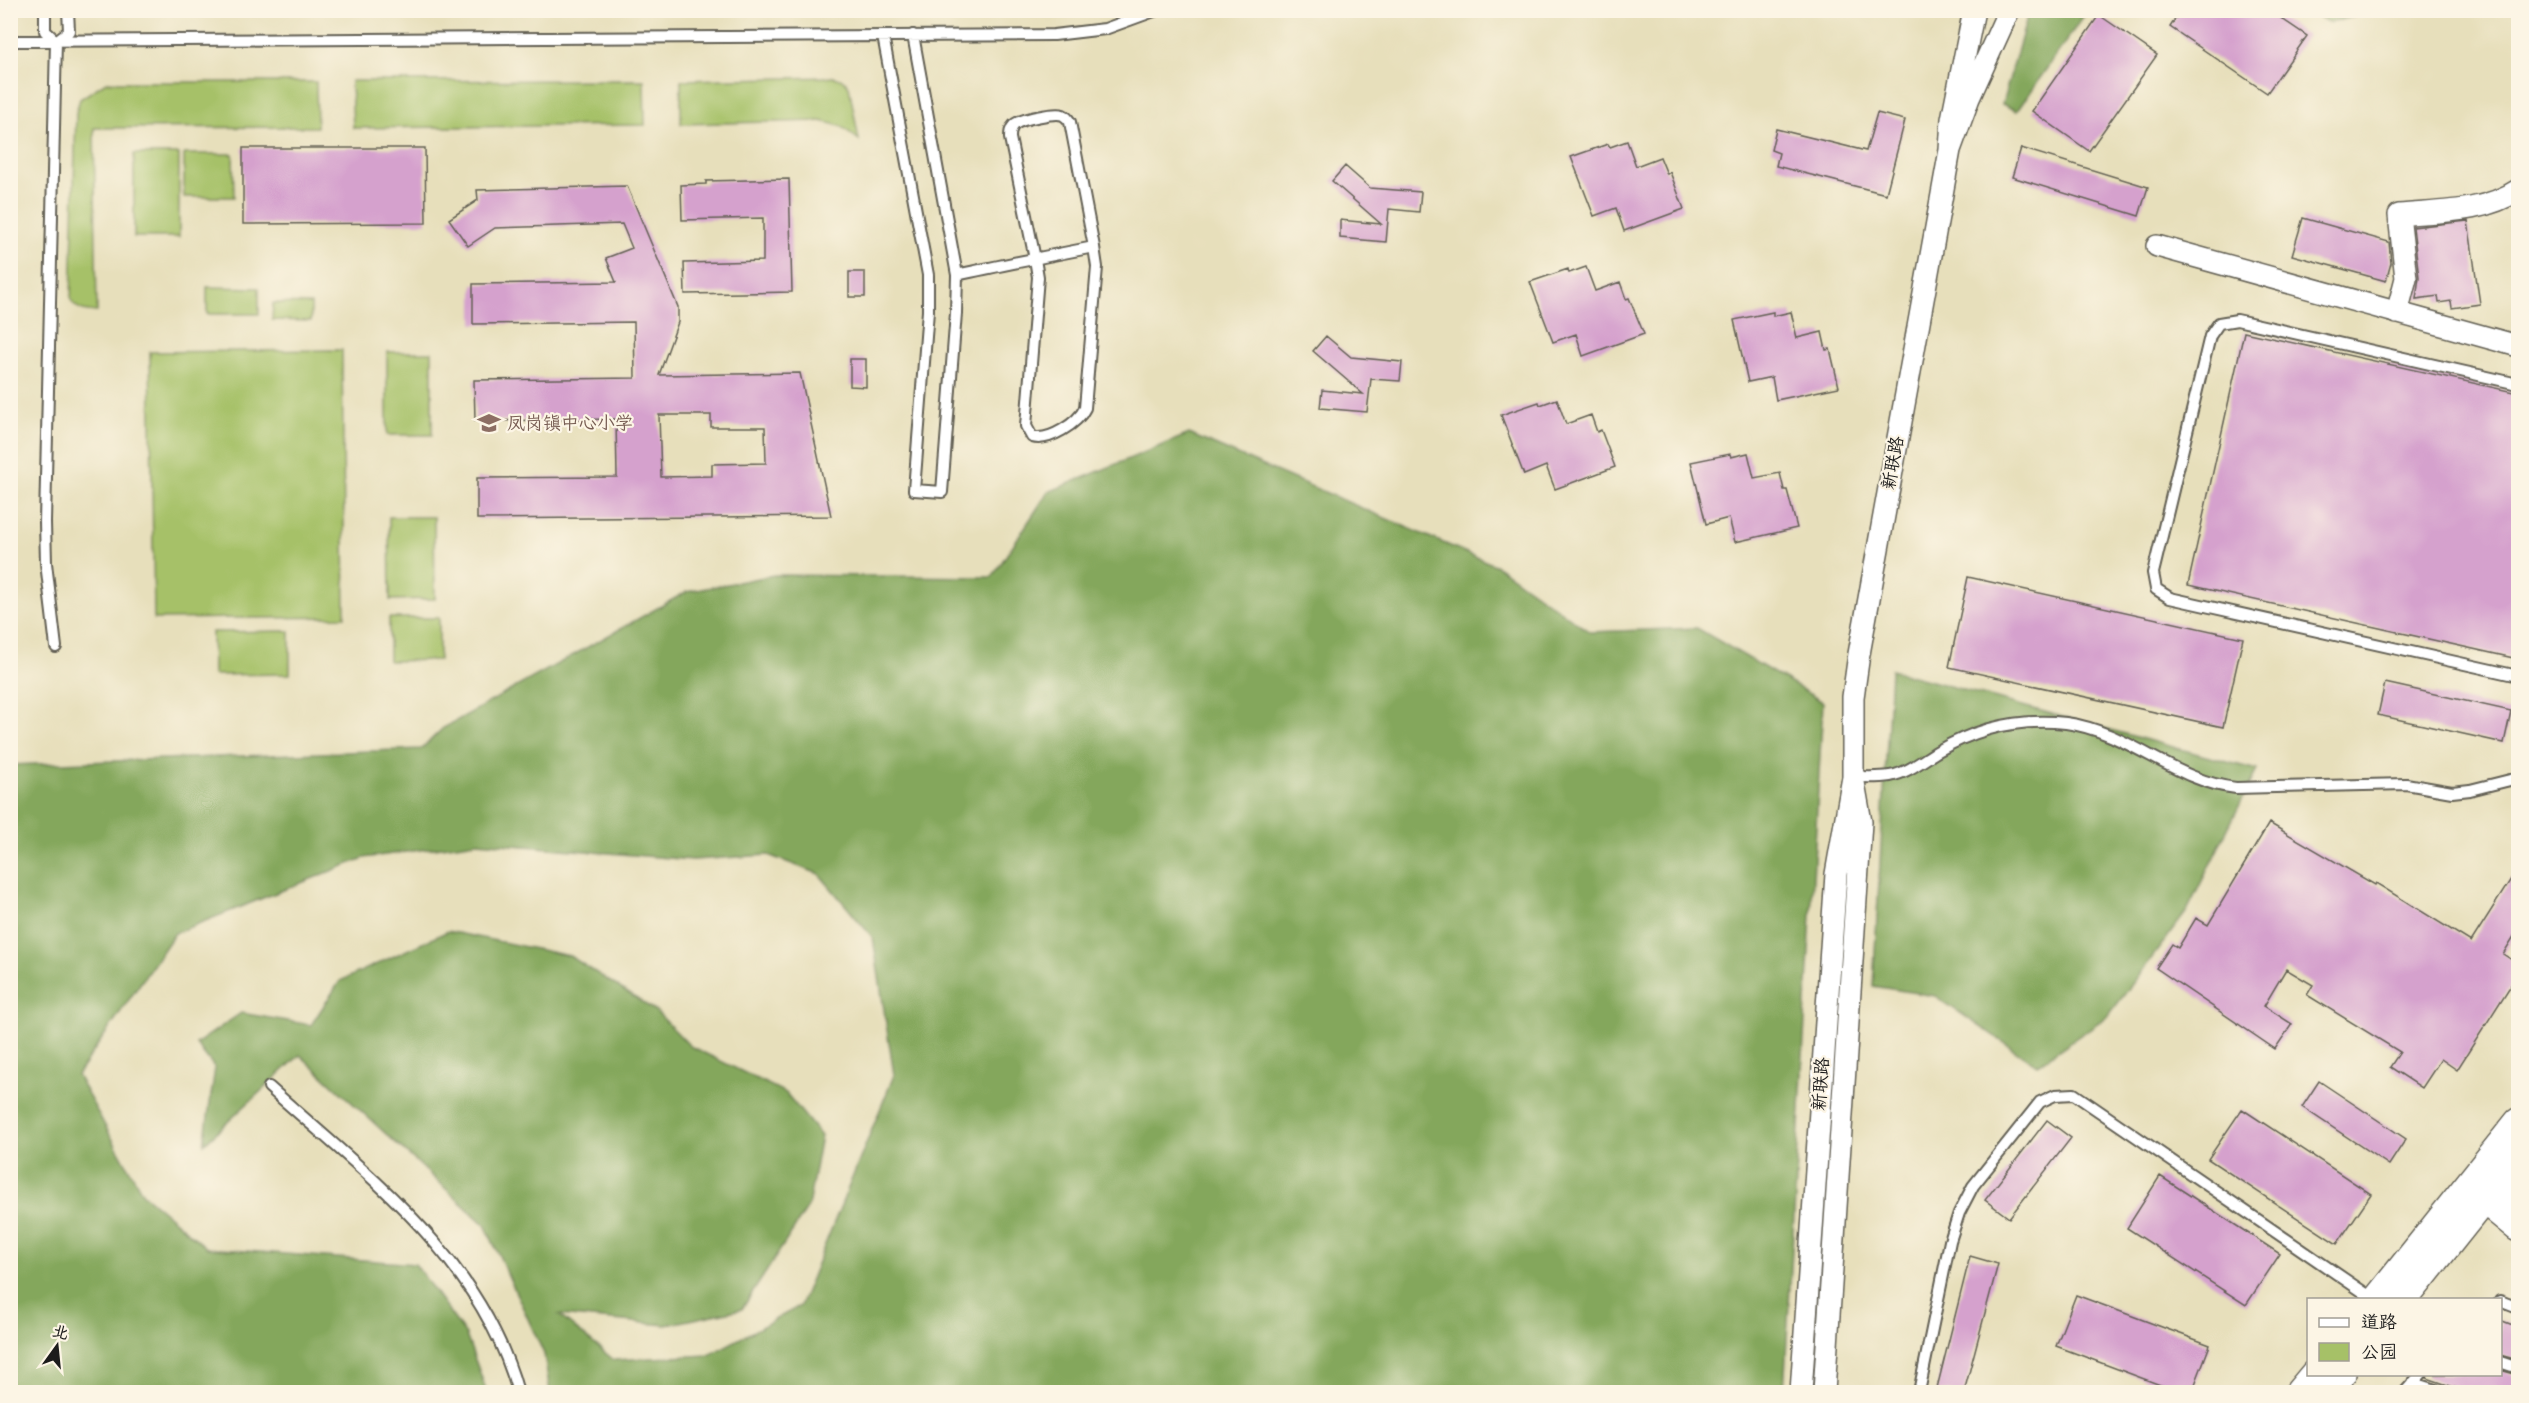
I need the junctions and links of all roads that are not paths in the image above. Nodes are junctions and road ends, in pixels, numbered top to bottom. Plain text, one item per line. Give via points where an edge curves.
1 (45, 10) edge
2 (68, 10) edge
3 (1157, 10) edge
4 (1974, 10) edge
5 (2009, 10) edge
6 (913, 35) junction
7 (883, 36) junction
8 (10, 41) edge
9 (56, 41) junction
10 (1950, 150) junction
11 (2518, 190) edge
12 (2157, 246) dead end
13 (1094, 247) junction
14 (1035, 259) junction
15 (957, 275) junction
16 (2397, 313) junction
17 (2518, 346) edge
18 (2518, 384) edge
19 (56, 647) dead end
20 (2518, 676) edge
21 (1853, 777) junction
22 (2518, 778) edge
23 (269, 1087) dead end
24 (2518, 1122) edge
25 (2518, 1157) edge
26 (2485, 1187) junction
27 (2518, 1200) edge
28 (2518, 1228) edge
29 (2374, 1298) edge
30 (2376, 1298) edge
31 (2405, 1298) edge
32 (2502, 1302) edge
33 (2518, 1308) edge
34 (2502, 1363) edge
35 (2518, 1368) edge
36 (2312, 1376) edge
37 (2340, 1376) edge
38 (2418, 1379) edge
39 (518, 1392) edge
40 (1801, 1392) edge
41 (1824, 1392) edge
42 (1918, 1392) edge
43 (2300, 1392) edge
44 (2328, 1392) edge
45 (2405, 1392) edge
46 (2442, 1392) edge

1 - 9 lane via 45,31
2 - 9 lane via 69,31
3 - 6 lane via 1105,29 1080,33
4 - 10 street, 新联路 via 1952,119
5 - 10 street, 新联路
6 - 7 lane
6 - 15 lane
7 - 9 lane
7 - 15 lane via 928,275 914,490 942,492
8 - 9 lane
9 - 19 lane via 45,512 46,563
10 - 21 street, 新联路 via 1859,654 1853,697
11 - 16 street via 2484,206 2399,215 2406,278
12 - 16 street
13 - 14 lane
13 - 14 lane via 1070,122 1063,115 1054,114 1019,121 1010,133
13 - 14 lane via 1097,267 1085,408 1076,420 1038,439 1032,437 1026,426 1038,277
14 - 15 lane
16 - 17 street
18 - 20 lane via 2237,320 2219,323 2210,336 2153,573 2156,589 2170,598
21 - 22 lane via 1891,776 1914,767 1961,738 1993,726 2066,723 2102,732 2219,786 2406,784 2452,792
21 - 40 street, 新联路 via 1836,874
21 - 41 street, 新联路 via 1861,822
23 - 39 lane via 388,1194 451,1260 498,1337
24 - 26 street
25 - 26 street
26 - 27 street
26 - 28 street
26 - 30 street
26 - 31 street
29 - 42 lane via 2074,1094 2055,1095 2040,1102 1973,1186 1959,1213
32 - 33 lane
34 - 35 lane
36 - 43 street
37 - 44 street
38 - 45 lane
38 - 46 lane

